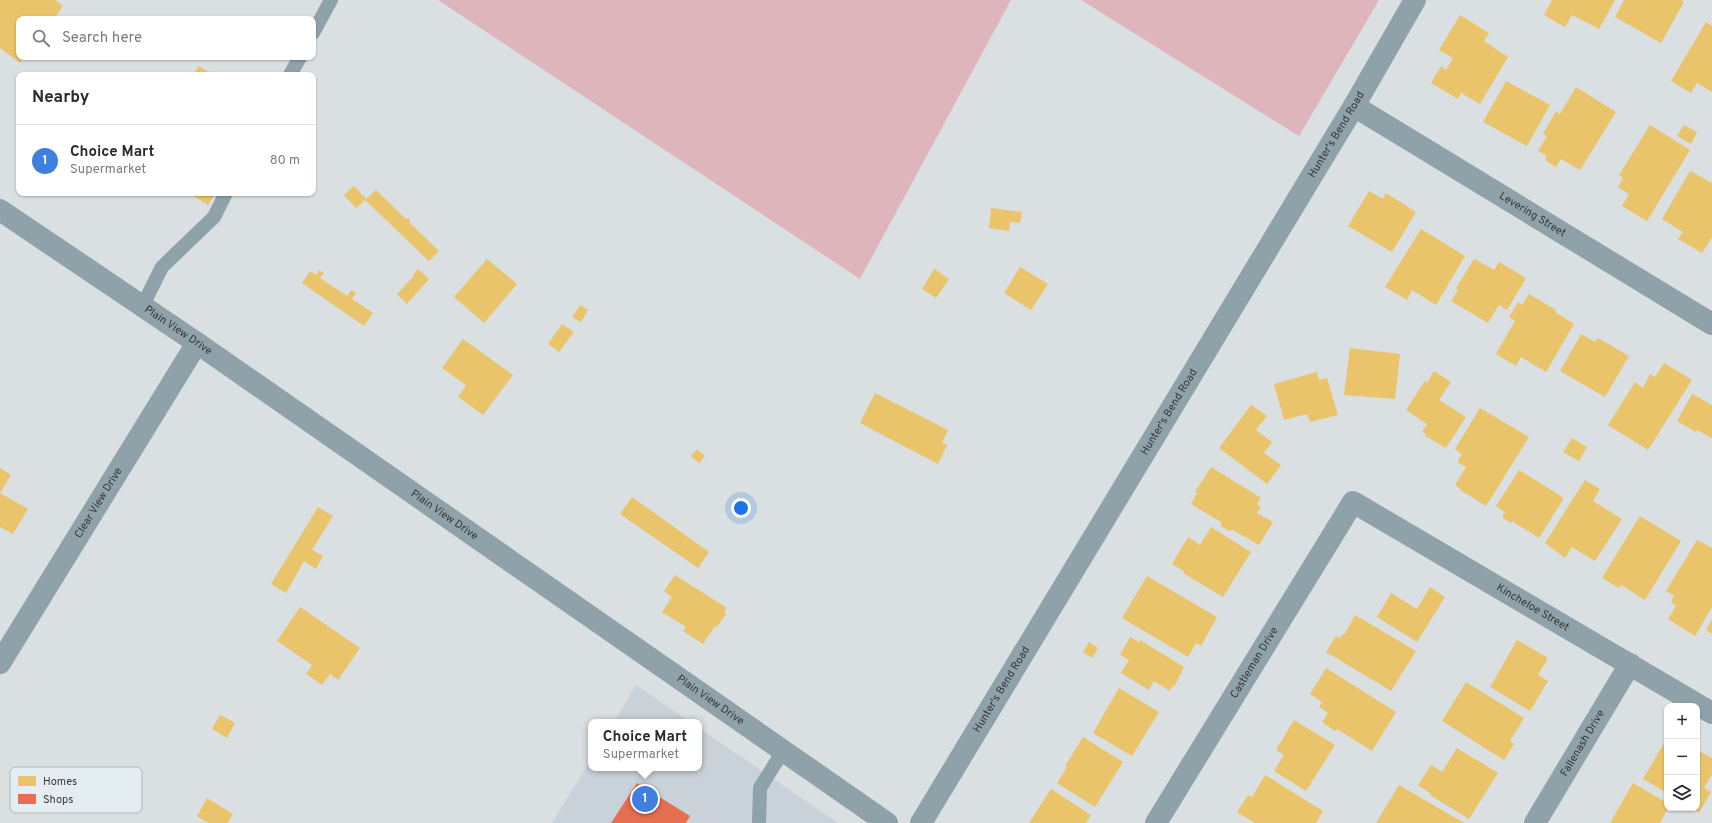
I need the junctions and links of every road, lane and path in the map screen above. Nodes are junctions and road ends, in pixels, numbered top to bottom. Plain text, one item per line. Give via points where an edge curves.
1 (331, 0) edge
2 (1415, 0) edge
3 (316, 28) edge
4 (298, 60) edge
5 (292, 72) edge
6 (1354, 106) junction
7 (224, 196) edge
8 (0, 210) edge
9 (142, 307) junction
10 (1712, 324) edge
11 (197, 343) junction
12 (1353, 502) joint
13 (0, 663) edge
14 (1630, 664) junction
15 (1712, 713) edge
16 (783, 751) junction
17 (759, 823) edge
18 (887, 823) edge
19 (921, 823) edge
20 (1156, 823) edge
21 (1535, 823) edge

1 - 3 lane
2 - 6 street, Hunter's Bend Road
4 - 5 lane
6 - 10 street, Levering Street
6 - 19 street, Hunter's Bend Road
7 - 9 lane via 214,217 162,267
8 - 9 street, Plain View Drive
9 - 11 street, Plain View Drive
11 - 13 street, Clear View Drive
11 - 16 street, Plain View Drive
12 - 14 street, Kincheloe Street
12 - 20 street, Castleman Drive
14 - 15 street, Kincheloe Street
14 - 21 street, Fallenash Drive
16 - 17 lane via 760,788
16 - 18 street, Plain View Drive

